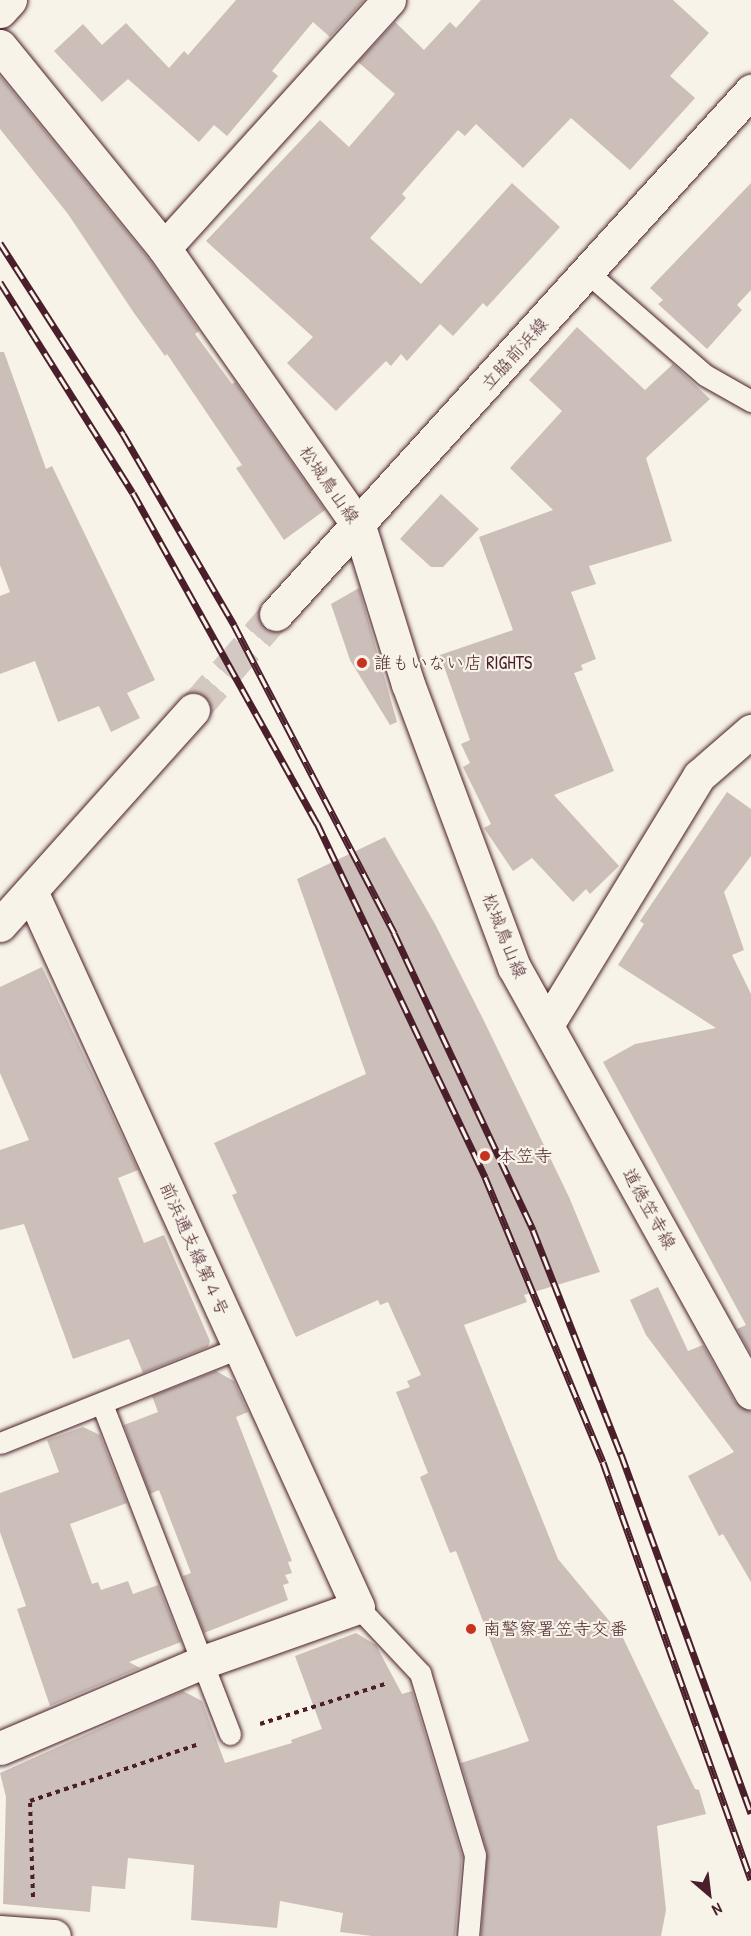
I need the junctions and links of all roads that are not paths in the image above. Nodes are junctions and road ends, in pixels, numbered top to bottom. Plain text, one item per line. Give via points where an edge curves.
1 (10, 0) edge
2 (389, 0) edge
3 (0, 11) edge
4 (0, 46) edge
5 (751, 91) edge
6 (164, 248) junction
7 (588, 273) junction
8 (751, 401) edge
9 (359, 526) junction
10 (276, 614) tunnel mouth
11 (194, 710) tunnel mouth
12 (751, 731) edge
13 (31, 891) junction
14 (0, 925) edge
15 (547, 1025) junction
16 (239, 1348) junction
17 (750, 1389) edge
18 (102, 1404) junction
19 (0, 1443) edge
20 (358, 1607) junction
21 (203, 1662) junction
22 (230, 1734) road end
23 (0, 1748) edge
24 (0, 1932) edge
25 (44, 1935) edge
26 (468, 1936) edge

1 - 3 street
2 - 6 street
4 - 6 street, 松城鳥山線
5 - 7 street, 立脇前浜線
6 - 9 street, 松城鳥山線
7 - 8 lane via 705,375
7 - 9 street, 立脇前浜線
9 - 10 street, 立脇前浜線
9 - 15 street, 松城鳥山線 via 420,717 514,967
11 - 13 street
12 - 15 street via 699,776
13 - 14 street
13 - 16 street, 前浜通支線第４号
15 - 17 street, 道徳笠寺線
16 - 18 lane
16 - 20 street, 前浜通支線第４号
18 - 19 lane
18 - 21 lane
20 - 21 street
20 - 26 lane via 420,1673 475,1855
21 - 22 lane
21 - 23 street
24 - 25 street

